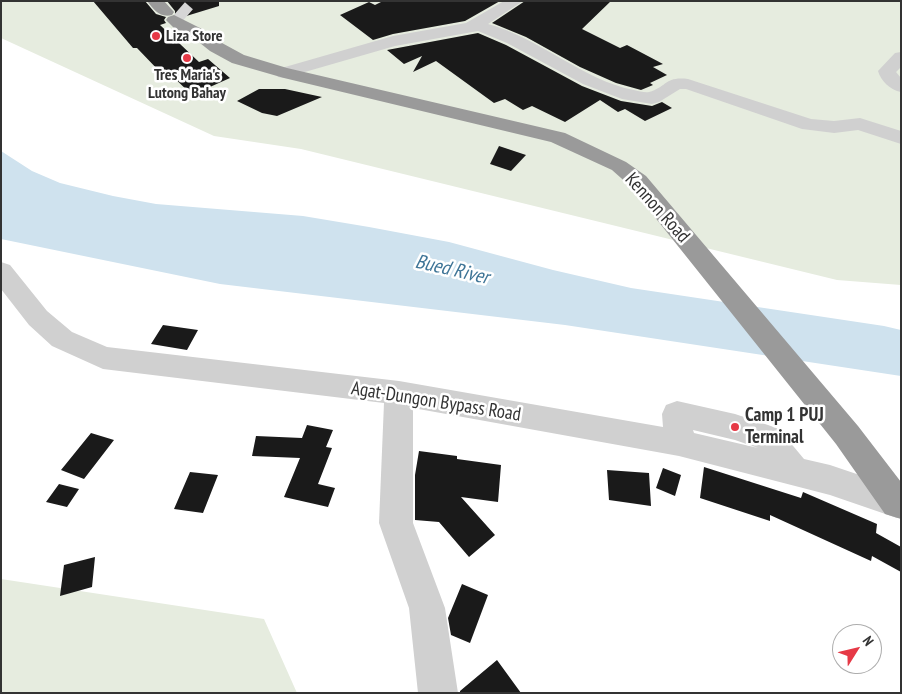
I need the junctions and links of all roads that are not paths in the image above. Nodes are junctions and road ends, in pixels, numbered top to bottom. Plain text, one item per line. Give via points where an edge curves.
1 (514, 1) edge
2 (175, 13) tunnel mouth
3 (471, 27) junction
4 (901, 57) edge
5 (284, 73) junction
6 (901, 87) edge
7 (901, 138) edge
8 (1, 271) edge
9 (399, 392) junction
10 (899, 504) edge
11 (438, 693) edge

1 - 3 street
2 - 5 highway, Kennon Road via 216,47 238,59
3 - 5 street via 393,41
3 - 7 street via 496,31 589,80 629,95 652,98 677,83 688,84 809,125 860,124
4 - 6 street via 887,71
5 - 10 highway, Kennon Road via 558,137 619,166 638,180 847,435
8 - 9 street, Agat-Dungon Bypass Road via 38,318 62,339 104,358
9 - 10 street, Agat-Dungon Bypass Road via 679,443 830,480
9 - 11 street via 396,523 427,608

